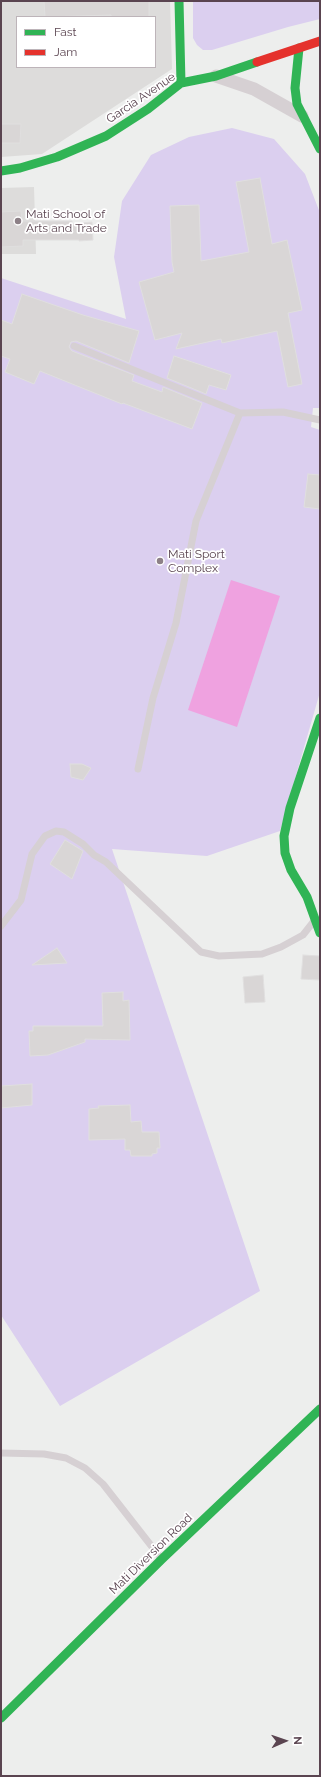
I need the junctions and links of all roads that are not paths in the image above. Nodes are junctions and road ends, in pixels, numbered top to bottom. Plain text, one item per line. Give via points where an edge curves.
1 (179, 1) edge
2 (320, 41) edge
3 (299, 48) junction
4 (216, 76) junction
5 (181, 83) junction
6 (302, 116) junction
7 (320, 149) edge
8 (1, 171) edge
9 (74, 346) dead end
10 (240, 413) junction
11 (320, 420) edge
12 (320, 718) edge
13 (138, 769) dead end
14 (314, 920) junction
15 (1, 926) edge
16 (320, 933) edge
17 (320, 1409) edge
18 (1, 1453) edge
19 (162, 1558) junction
20 (1, 1718) edge

1 - 5 main road
2 - 3 main road, Garcia Avenue
3 - 4 main road, Garcia Avenue
3 - 6 main road via 295,88
4 - 5 main road, Garcia Avenue
4 - 6 street via 254,89
5 - 8 main road, Garcia Avenue via 148,109 106,136 57,157
6 - 7 main road
9 - 10 lane
10 - 11 lane via 283,412
10 - 13 lane via 196,521 176,623 153,698
12 - 14 main road via 290,808 284,836 285,853 291,870 307,897
14 - 15 lane via 303,935 262,954 219,956 201,952 106,862 94,856 83,844 64,832 56,831 45,836 32,854 21,900
14 - 16 main road
17 - 19 main road, Mati Diversion Road
18 - 19 lane via 59,1456 85,1468 103,1484
19 - 20 main road, Mati Diversion Road

